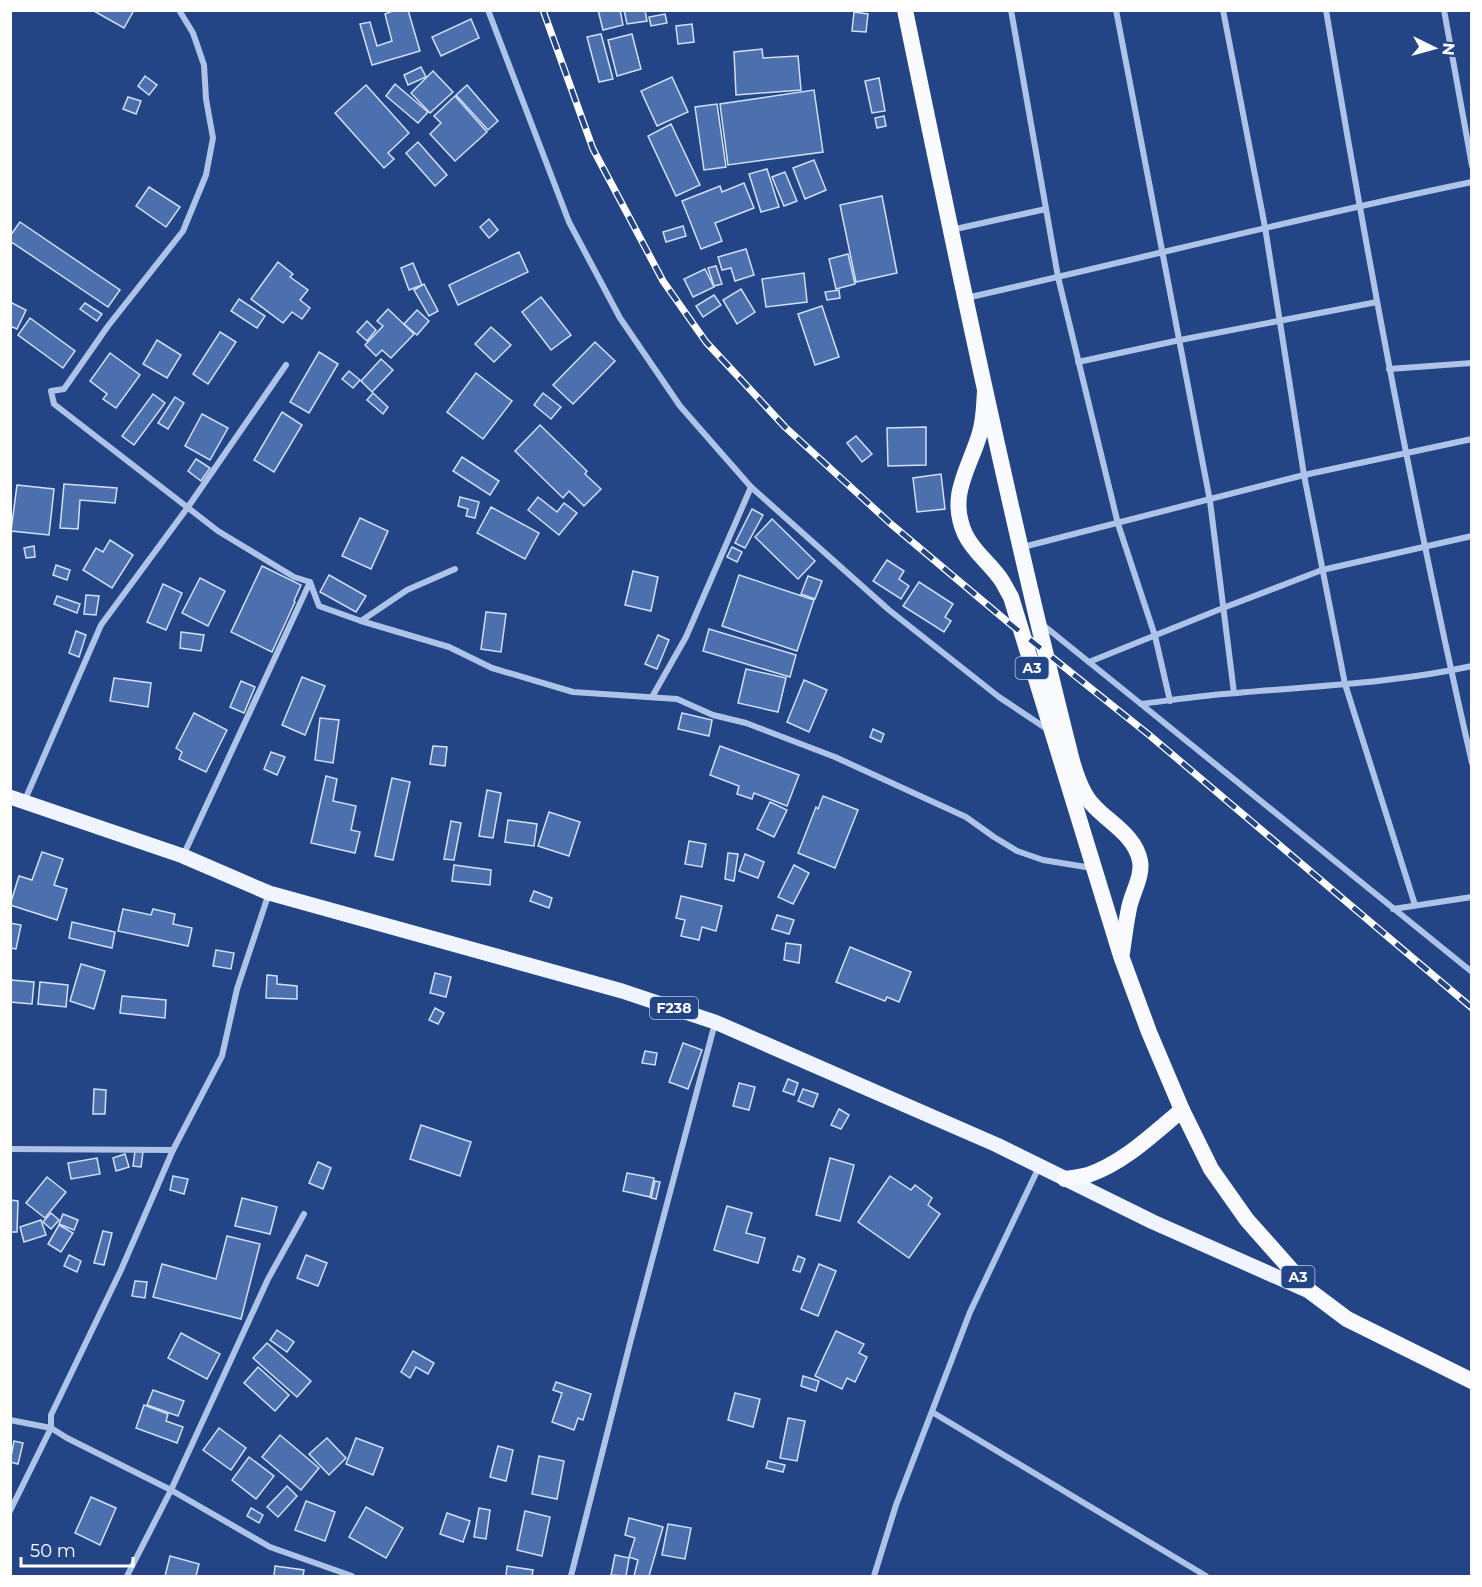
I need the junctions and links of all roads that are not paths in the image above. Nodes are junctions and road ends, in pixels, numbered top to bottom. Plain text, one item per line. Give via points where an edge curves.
1 (180, 10) edge
2 (488, 10) edge
3 (905, 10) edge
4 (1011, 10) edge
5 (1116, 10) edge
6 (1223, 10) edge
7 (1326, 10) edge
8 (1444, 10) edge
9 (1472, 166) edge
10 (1472, 182) edge
11 (1359, 206) junction
12 (1046, 209) junction
13 (1264, 227) junction
14 (950, 231) junction
15 (1164, 254) junction
16 (1058, 278) junction
17 (964, 298) junction
18 (1377, 302) junction
19 (1280, 322) junction
20 (1180, 340) junction
21 (1078, 362) junction
22 (1472, 363) edge
23 (286, 365) dead end
24 (1389, 369) junction
25 (985, 391) junction
26 (1472, 439) edge
27 (1405, 453) junction
28 (1304, 475) junction
29 (751, 487) junction
30 (1210, 501) junction
31 (188, 507) junction
32 (1118, 524) junction
33 (1472, 536) edge
34 (1425, 547) junction
35 (1020, 548) junction
36 (455, 569) dead end
37 (1322, 570) junction
38 (310, 582) junction
39 (1223, 608) junction
40 (1037, 620) junction
41 (361, 621) junction
42 (1155, 636) junction
43 (1089, 662) junction
44 (1472, 666) edge
45 (1450, 670) junction
46 (1345, 684) junction
47 (1234, 693) junction
48 (652, 697) junction
49 (1170, 700) junction
50 (1141, 704) junction
51 (1051, 732) junction
52 (1472, 763) edge
53 (17, 800) edge
54 (183, 856) junction
55 (1094, 868) junction
56 (269, 893) junction
57 (1472, 897) edge
58 (1414, 905) junction
59 (1393, 909) junction
60 (1121, 956) junction
61 (1472, 972) edge
62 (716, 1022) junction
63 (1182, 1110) junction
64 (10, 1149) edge
65 (173, 1150) junction
66 (1039, 1167) junction
67 (1065, 1179) junction
68 (304, 1214) dead end
69 (1311, 1292) junction
70 (1472, 1381) edge
71 (932, 1412) junction
72 (10, 1420) edge
73 (51, 1428) junction
74 (171, 1490) junction
75 (10, 1511) edge
76 (323, 1567) junction
77 (127, 1576) edge
78 (321, 1576) edge
79 (352, 1576) edge
80 (571, 1576) edge
81 (874, 1576) edge
82 (1206, 1576) edge

1 - 31 street via 204,65 213,138 206,175 183,231 64,389 51,391 54,404
2 - 29 street via 569,222 620,318 680,406
3 - 14 highway, A3
4 - 12 street
5 - 15 street
6 - 13 street
7 - 11 street
8 - 9 street
10 - 11 street
11 - 13 street
11 - 18 street
12 - 14 street
12 - 16 street
13 - 15 street
13 - 19 street
14 - 17 highway, A3
15 - 16 street
15 - 20 street
16 - 17 street
16 - 21 street
17 - 25 highway, A3
18 - 19 street
18 - 24 street
19 - 20 street
19 - 28 street
20 - 21 street
20 - 30 street
21 - 32 street
22 - 24 street
23 - 31 street
24 - 27 street
25 - 35 highway, A3
25 - 51 highway, A3 via 979,436 958,495 960,513 964,532 974,549 1002,580 1011,597
26 - 27 street
27 - 28 street
27 - 34 street
28 - 30 street
28 - 37 street
29 - 48 street via 686,636
29 - 51 street via 889,610 999,697
30 - 32 street
30 - 39 street
31 - 38 street via 218,531 294,578
31 - 53 street via 101,625
32 - 35 street
32 - 42 street
33 - 34 street
34 - 37 street
34 - 45 street
35 - 40 highway, A3
36 - 41 street via 407,590
37 - 39 street
37 - 46 street
38 - 41 street via 319,606
38 - 54 street
39 - 42 street
39 - 47 street
40 - 43 street
40 - 60 highway, A3 via 1076,776 1091,803 1136,848 1141,863
41 - 48 street via 449,647 492,669 573,692
42 - 43 street
42 - 49 street
43 - 50 street
44 - 45 street
45 - 46 street
45 - 52 street
46 - 47 street
46 - 58 street
47 - 49 street
48 - 55 street via 677,699 835,757 966,817 1017,851 1043,860
49 - 50 street
50 - 59 street
51 - 55 highway, A3
53 - 54 main road, F238
54 - 56 main road, F238
55 - 60 highway, A3
56 - 62 main road, F238 via 622,991
56 - 65 street via 237,989 222,1056
57 - 58 street
58 - 59 street
59 - 61 street
60 - 63 highway, A3
62 - 66 main road, F238
62 - 80 street
63 - 67 highway via 1106,1167
63 - 69 highway, A3 via 1211,1169 1247,1220
64 - 65 street
65 - 73 street via 51,1415
66 - 67 main road, F238
66 - 71 street via 970,1312
67 - 69 main road, F238
68 - 74 street via 268,1279
69 - 70 highway, A3 via 1347,1319
71 - 81 street
71 - 82 street
72 - 73 street
73 - 74 street
73 - 75 street
74 - 76 street via 270,1546
74 - 77 street
76 - 78 street
76 - 79 street

